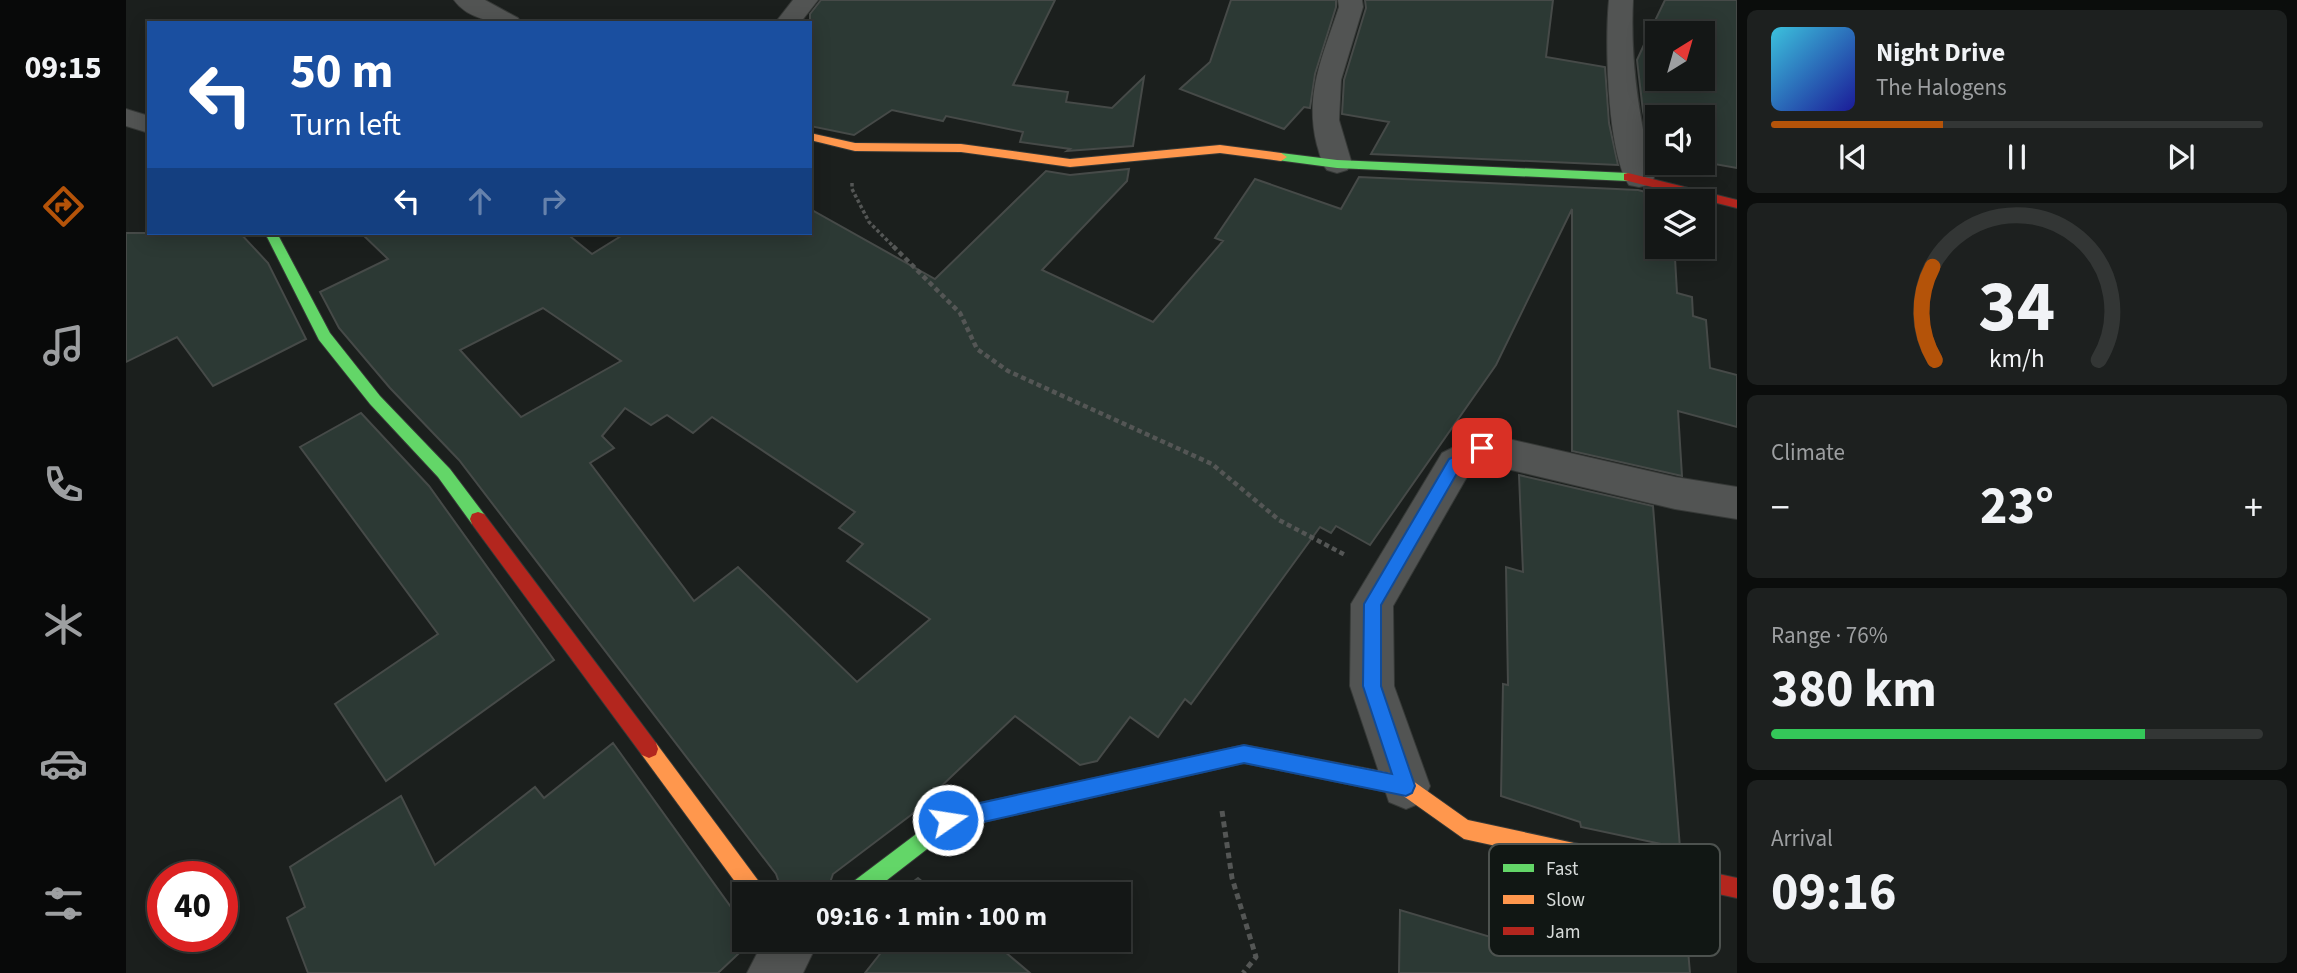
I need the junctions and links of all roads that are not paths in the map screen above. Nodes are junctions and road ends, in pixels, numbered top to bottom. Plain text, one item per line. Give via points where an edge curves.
1 (466, 0) edge
2 (806, 0) edge
3 (1350, 0) edge
4 (1621, 0) edge
5 (505, 21) edge
6 (789, 21) edge
7 (126, 117) edge
8 (147, 124) edge
9 (812, 137) edge
10 (1337, 164) junction
11 (1639, 178) junction
12 (1737, 204) edge
13 (272, 235) edge
14 (1737, 503) edge
15 (1406, 786) junction
16 (1533, 844) edge
17 (746, 882) edge
18 (868, 882) edge

1 - 5 street
2 - 6 street
3 - 10 street via 1328,80 1325,120
4 - 11 street via 1620,58
7 - 8 street
9 - 10 street via 855,148 961,148 1070,163 1220,149
10 - 11 street
11 - 12 street
13 - 17 street via 324,336 375,400 444,473
14 - 15 street via 1482,448 1455,464 1372,604 1372,686
15 - 16 street via 1464,829
15 - 18 street via 1244,754 948,820

